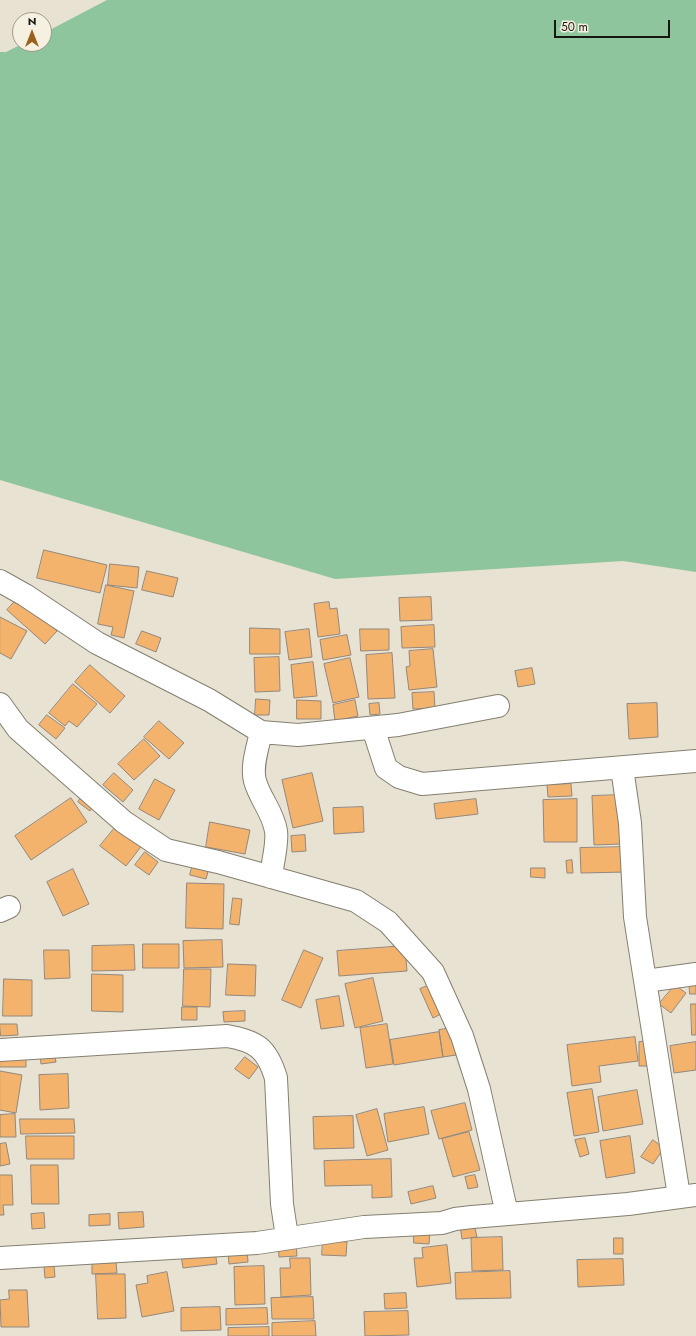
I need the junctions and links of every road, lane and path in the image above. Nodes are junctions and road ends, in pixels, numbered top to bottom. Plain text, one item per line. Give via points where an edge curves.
1 (0, 581) edge
2 (0, 704) edge
3 (498, 706) dead end
4 (373, 728) junction
5 (261, 732) junction
6 (696, 761) edge
7 (622, 768) junction
8 (271, 877) junction
9 (696, 974) edge
10 (646, 981) junction
11 (0, 1050) edge
12 (688, 1195) edge
13 (507, 1214) junction
14 (287, 1237) junction
15 (0, 1258) edge

1 - 5 street via 97,643 209,700
2 - 8 street via 24,734 124,822 166,850
3 - 4 street
4 - 5 street via 298,736
4 - 7 street via 386,768 399,777 422,784
5 - 8 street via 255,759 255,780 271,812 276,833
6 - 7 street
7 - 10 street via 630,823 636,917
8 - 13 street via 356,901 388,922 434,972 462,1036 479,1089
9 - 10 street
10 - 12 street
11 - 14 street via 227,1036 247,1039 259,1047 271,1062 276,1078 282,1204
12 - 13 street via 628,1204
13 - 14 street via 455,1219 442,1223 364,1227
14 - 15 street via 257,1243

